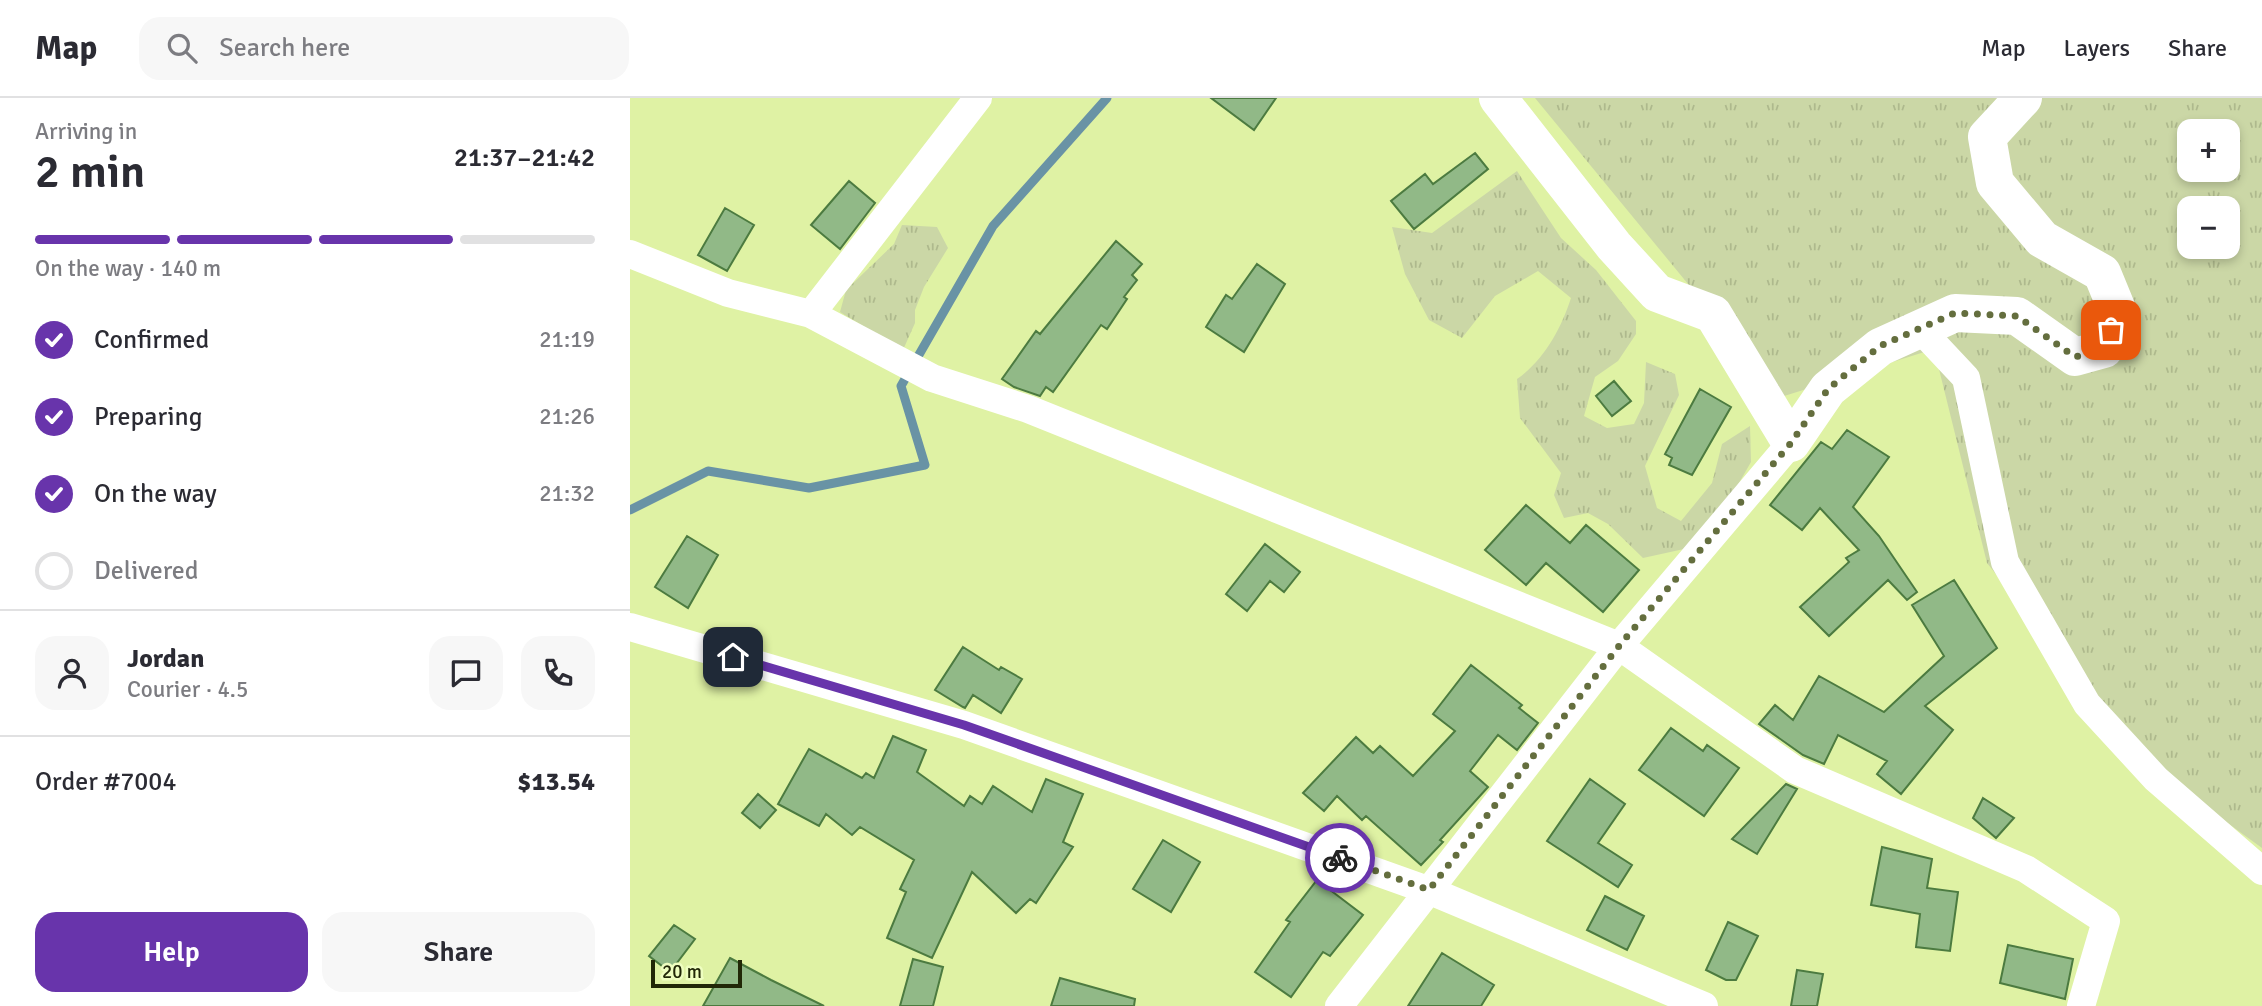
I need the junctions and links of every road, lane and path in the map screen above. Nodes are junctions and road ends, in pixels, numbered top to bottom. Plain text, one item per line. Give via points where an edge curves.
1 (978, 98) edge
2 (1498, 98) edge
3 (2023, 98) edge
4 (630, 254) edge
5 (811, 314) junction
6 (1920, 329) junction
7 (1791, 443) junction
8 (630, 626) edge
9 (1619, 646) junction
10 (2262, 871) edge
11 (1431, 891) junction
12 (1339, 1006) edge
13 (1704, 1006) edge
14 (2081, 1006) edge

1 - 5 street
2 - 7 street via 1657,293 1713,314
3 - 6 street via 1987,137 1995,183 2042,239 2102,274 2118,312 2104,349 2075,357 2017,316 1955,313
4 - 5 street via 728,293
5 - 9 street via 932,379 1027,409
6 - 7 street via 1880,346 1828,389
6 - 10 street via 1966,378 2005,562 2087,704 2156,779
7 - 9 street
8 - 11 street via 964,725
9 - 11 street
9 - 14 street via 1795,770 2026,869 2106,921
11 - 12 street
11 - 13 street

